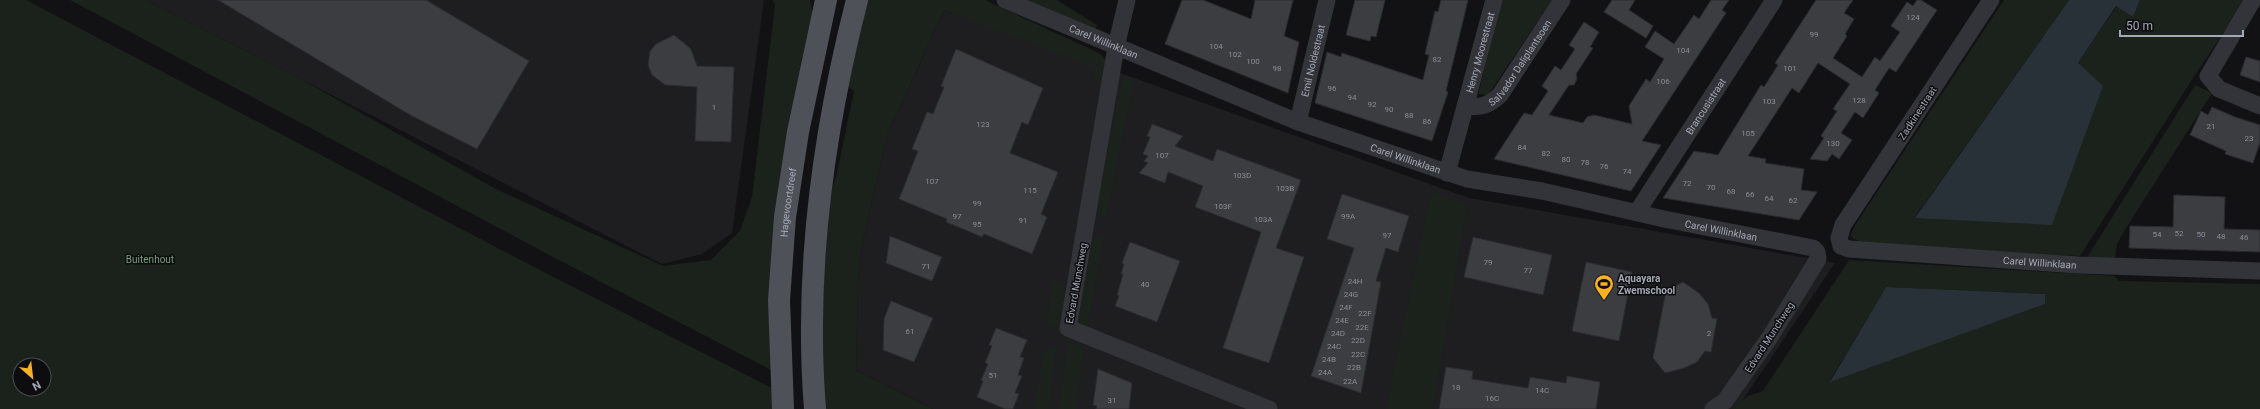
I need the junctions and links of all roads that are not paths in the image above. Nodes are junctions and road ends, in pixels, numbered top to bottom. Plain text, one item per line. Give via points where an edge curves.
1 (815, 0) edge
2 (826, 0) edge
3 (857, 0) edge
4 (1005, 0) edge
5 (1127, 0) edge
6 (1327, 0) edge
7 (1494, 0) edge
8 (1562, 0) edge
9 (1774, 0) edge
10 (1991, 0) edge
11 (2253, 0) edge
12 (822, 28) junction
13 (1116, 47) junction
14 (1467, 106) junction
15 (2260, 106) edge
16 (1298, 122) junction
17 (1447, 173) junction
18 (1637, 212) junction
19 (1843, 225) joint
20 (1818, 259) joint
21 (2260, 271) edge
22 (784, 409) edge
23 (815, 409) edge
24 (1269, 409) edge
25 (1713, 409) edge

1 - 12 main road
2 - 12 main road, Hagevoortdreef
3 - 23 main road via 843,52 826,142 814,250 810,358
4 - 13 street, Carel Willinklaan
5 - 13 street
6 - 16 street, Emil Noldestraat
7 - 14 street, Henry Moorestraat
8 - 14 street, Salvador Daliplantsoen via 1500,95 1490,104 1479,108
9 - 18 street, Brancusistraat
10 - 19 street, Zadkinestraat
11 - 15 street via 2208,76 2219,89
12 - 22 main road, Hagevoortdreef via 798,132 785,217 779,300
13 - 16 street, Carel Willinklaan
13 - 24 street, Edvard Munchweg via 1068,328
14 - 17 street, Henry Moorestraat
16 - 17 street, Carel Willinklaan
17 - 18 street, Carel Willinklaan
18 - 20 street, Carel Willinklaan via 1811,247 1817,252
19 - 21 street, Carel Willinklaan via 1839,238 1842,246 1849,249 2078,266
20 - 25 street, Edvard Munchweg via 1770,337 1726,401

